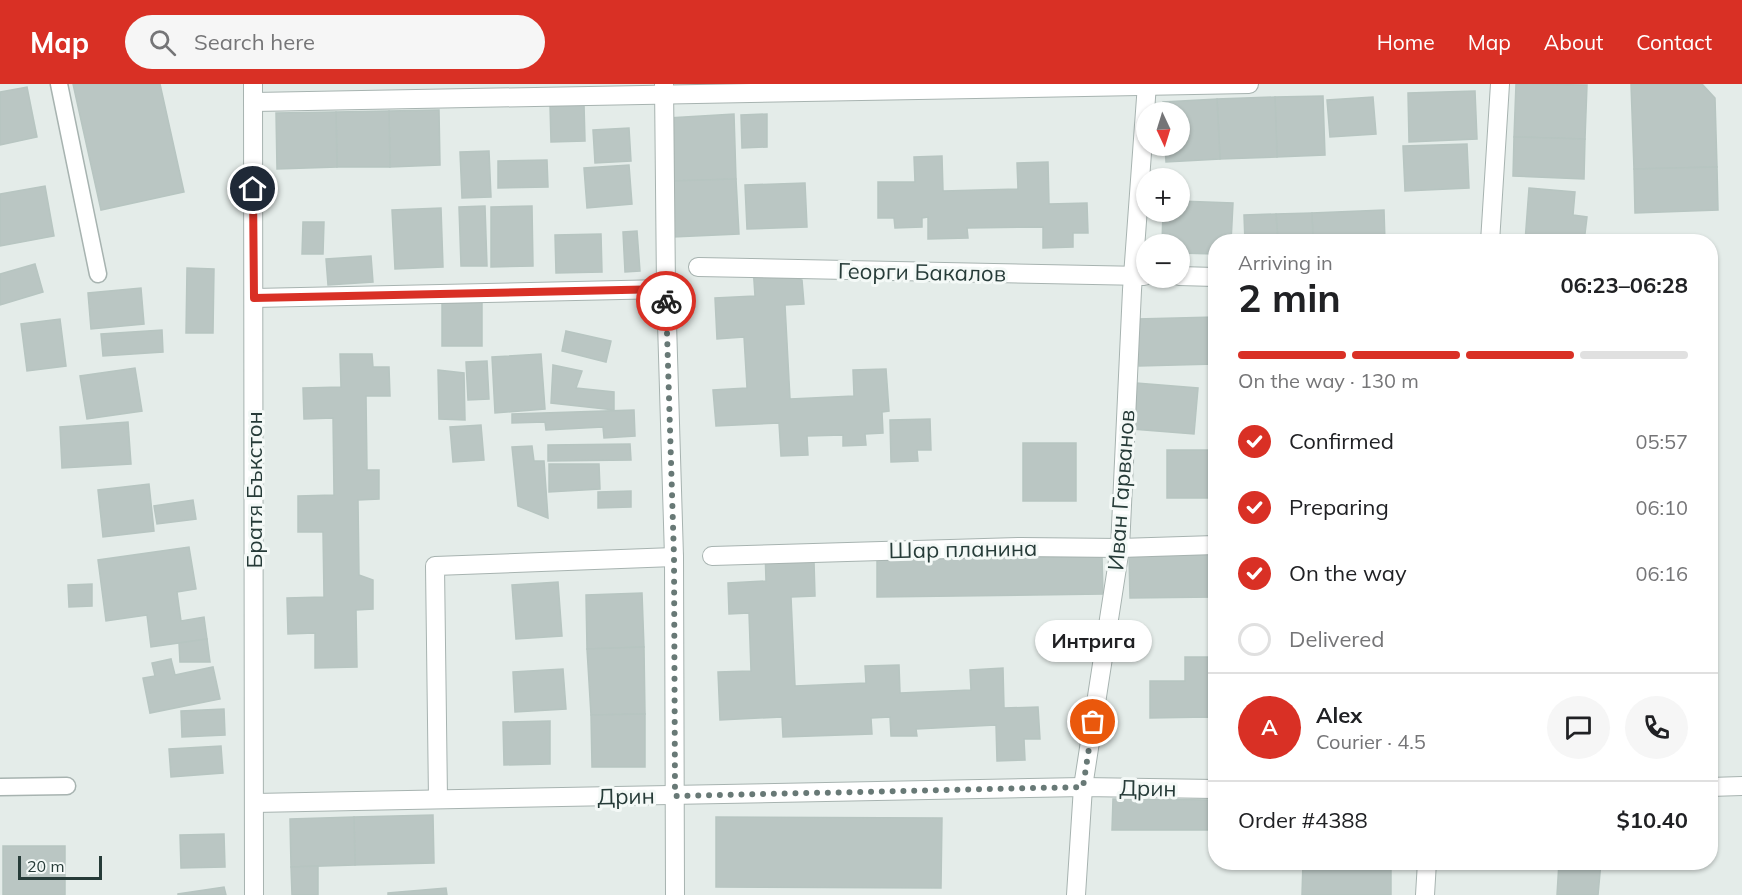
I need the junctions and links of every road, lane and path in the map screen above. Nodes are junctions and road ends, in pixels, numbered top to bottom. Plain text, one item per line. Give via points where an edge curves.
1 (59, 84) edge
2 (1249, 84) edge
3 (1500, 84) edge
4 (1147, 85) edge
5 (664, 89) edge
6 (253, 93) edge
7 (1142, 234) edge
8 (1491, 234) edge
9 (698, 267) dead end
10 (98, 274) dead end
11 (1136, 276) edge
12 (1190, 276) edge
13 (1208, 277) edge
14 (1139, 288) edge
15 (666, 289) junction
16 (254, 298) junction
17 (1208, 545) edge
18 (1120, 548) junction
19 (712, 556) dead end
20 (674, 557) junction
21 (67, 786) dead end
22 (1742, 786) edge
23 (0, 787) edge
24 (1083, 787) junction
25 (1718, 787) edge
26 (1208, 789) edge
27 (675, 796) junction
28 (438, 799) junction
29 (254, 803) junction
30 (1427, 870) edge
31 (254, 895) edge
32 (675, 895) edge
33 (1076, 895) edge
34 (1425, 895) edge

1 - 10 lane
2 - 4 street
3 - 8 street
4 - 5 street
4 - 7 street, Иван Гарванов
5 - 6 street
5 - 15 street
6 - 16 street, Братя Бъкстон
9 - 11 street, Георги Бакалов
12 - 13 street
14 - 18 street, Иван Гарванов
15 - 16 street
15 - 20 street
16 - 29 street, Братя Бъкстон
17 - 18 street, Шар планина
18 - 19 street, Шар планина
18 - 24 street, Иван Гарванов
20 - 27 street
20 - 28 street via 435,566
21 - 23 lane
22 - 25 street
24 - 26 street, Дрин
24 - 27 street, Дрин
24 - 33 street, Иван Гарванов
27 - 28 street, Дрин
27 - 32 street
28 - 29 street, Дрин
29 - 31 street, Братя Бъкстон
30 - 34 street

